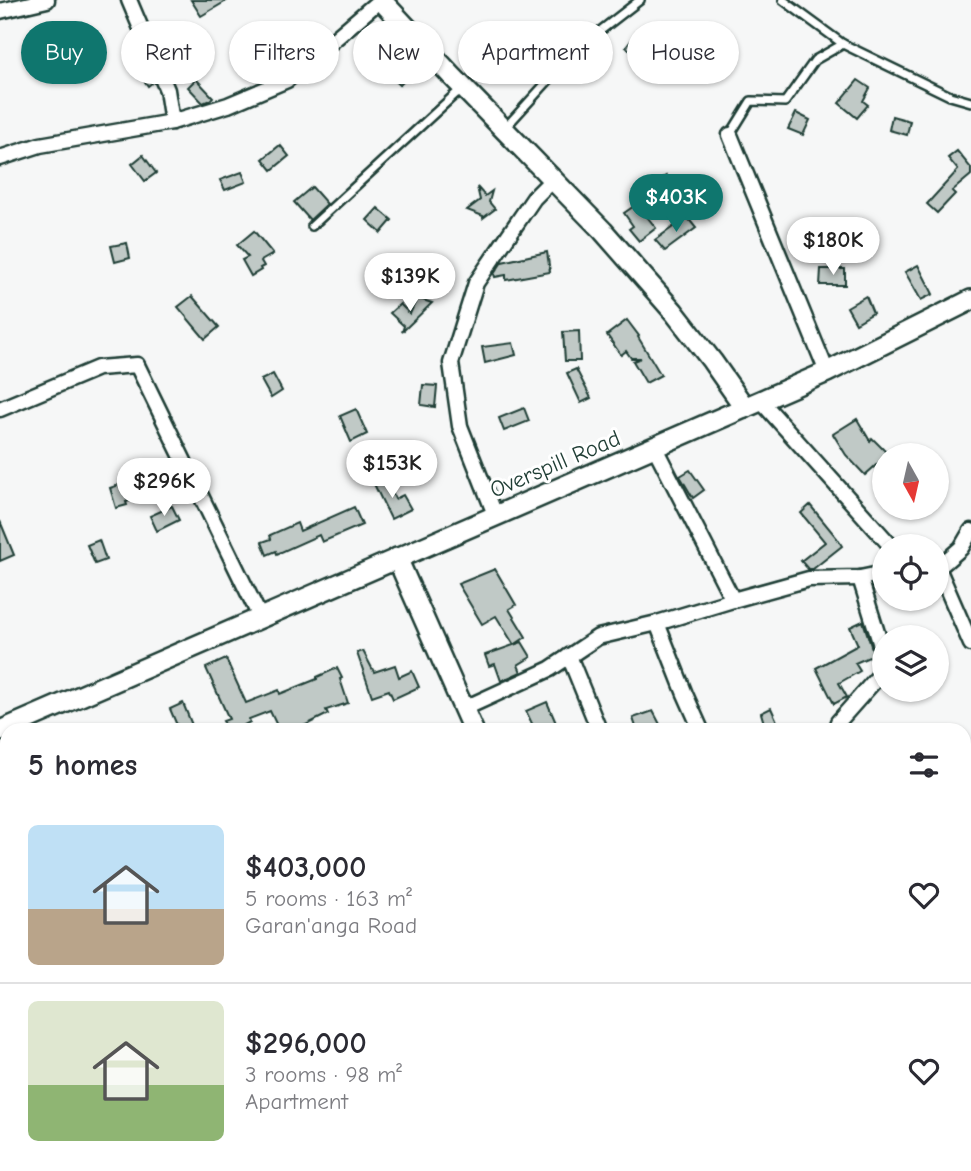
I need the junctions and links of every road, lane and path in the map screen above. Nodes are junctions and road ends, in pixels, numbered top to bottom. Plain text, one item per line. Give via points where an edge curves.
1 (47, 0) edge
2 (129, 0) edge
3 (380, 0) edge
4 (640, 0) edge
5 (783, 0) edge
6 (0, 10) edge
7 (843, 44) junction
8 (464, 87) junction
9 (971, 102) edge
10 (172, 122) junction
11 (504, 129) junction
12 (730, 135) joint
13 (0, 158) edge
14 (553, 179) junction
15 (312, 226) dead end
16 (971, 300) edge
17 (827, 372) junction
18 (753, 405) junction
19 (0, 409) edge
20 (655, 448) junction
21 (496, 517) junction
22 (971, 531) edge
23 (879, 534) edge
24 (397, 558) junction
25 (949, 558) edge
26 (872, 576) edge
27 (860, 578) junction
28 (949, 595) edge
29 (733, 600) junction
30 (261, 619) junction
31 (657, 623) junction
32 (875, 625) edge
33 (971, 645) edge
34 (569, 656) junction
35 (872, 684) edge
36 (19, 723) edge
37 (468, 723) edge
38 (596, 723) edge
39 (698, 723) edge
40 (838, 723) edge

1 - 6 street
2 - 10 street via 167,90
3 - 8 street
3 - 10 street via 287,79 228,105
4 - 11 lane via 578,48
5 - 7 lane
7 - 9 lane
7 - 12 lane via 815,60 785,102 751,101
8 - 11 street
8 - 15 lane
10 - 13 street via 40,145
11 - 14 street
12 - 17 street
14 - 18 street
14 - 21 street via 534,198 476,283 451,363 460,426
16 - 17 street, Overspill Road
17 - 18 street, Overspill Road
18 - 20 street, Overspill Road
18 - 23 street
19 - 30 street via 98,368 137,365
20 - 21 street, Overspill Road
20 - 29 street
21 - 24 street, Overspill Road
22 - 25 street
24 - 30 street, Overspill Road
24 - 37 street
26 - 27 street
27 - 29 street via 809,579
27 - 32 street
28 - 33 street
29 - 31 street
30 - 36 street, Overspill Road
31 - 34 street via 598,637
31 - 39 street
34 - 37 street
34 - 38 street
35 - 40 street

